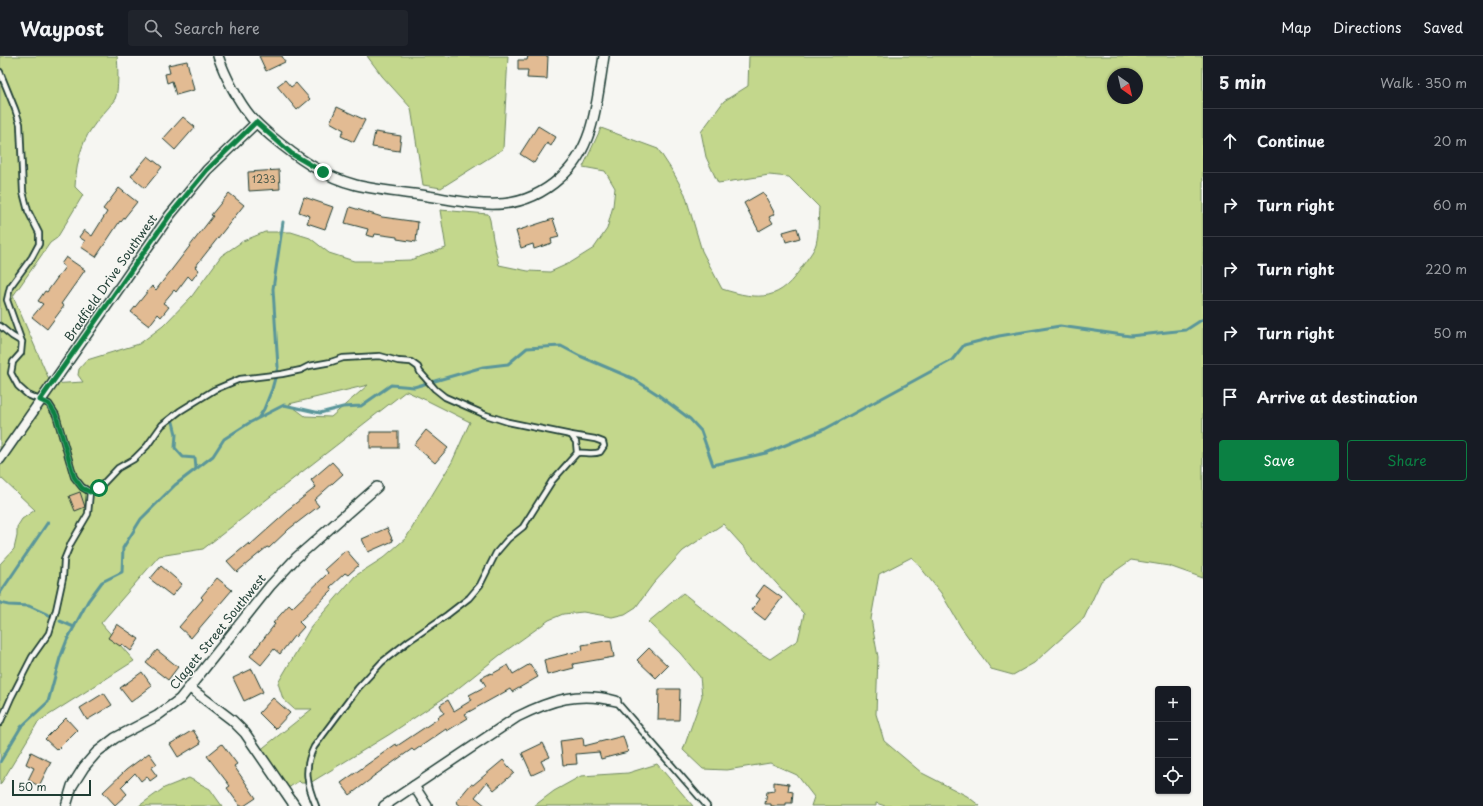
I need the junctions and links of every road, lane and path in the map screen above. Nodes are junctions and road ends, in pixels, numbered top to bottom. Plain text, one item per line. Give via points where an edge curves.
1 (218, 56) edge
2 (604, 56) edge
3 (0, 72) edge
4 (256, 122) junction
5 (0, 326) edge
6 (22, 342) junction
7 (40, 400) junction
8 (572, 435) junction
9 (577, 453) junction
10 (0, 458) edge
11 (377, 487) dead end
12 (90, 492) junction
13 (190, 688) junction
14 (616, 701) joint
15 (0, 723) edge
16 (414, 786) junction
17 (66, 806) edge
18 (296, 806) edge
19 (316, 806) edge
20 (384, 806) edge
21 (427, 806) edge
22 (707, 806) edge

1 - 4 street via 241,101
2 - 4 street via 592,124 588,140 580,154 550,187 537,195 506,204 473,204 356,185 304,162
3 - 6 lane via 20,124 23,192 28,211 39,233 39,244 10,287 7,300
4 - 7 street, Bradfield Drive Southwest via 207,170 170,215
5 - 6 lane
6 - 7 lane via 21,353 13,362 10,373 18,386 28,395
7 - 10 street, Bradfield Drive Southwest
7 - 12 lane via 49,404 56,415 74,477 82,488
8 - 9 lane
8 - 9 lane via 595,438 603,442 604,446 596,454
8 - 12 lane via 508,422 445,397 411,362 380,356 344,358 282,374 240,379 214,390 162,425 134,459 118,468 99,488
9 - 19 lane via 552,481 523,527 496,553 480,585 470,598 382,662 358,688 314,747 307,775
11 - 13 street, Clagett Street Southwest via 296,558 270,586
12 - 15 lane via 88,514 64,560 63,578 49,633 32,657
13 - 17 street, Clagett Street Southwest via 170,707 115,738 97,752 72,786
13 - 18 street via 246,733
14 - 16 street via 576,697 535,708 517,717
14 - 22 lane
16 - 20 street
16 - 21 street

